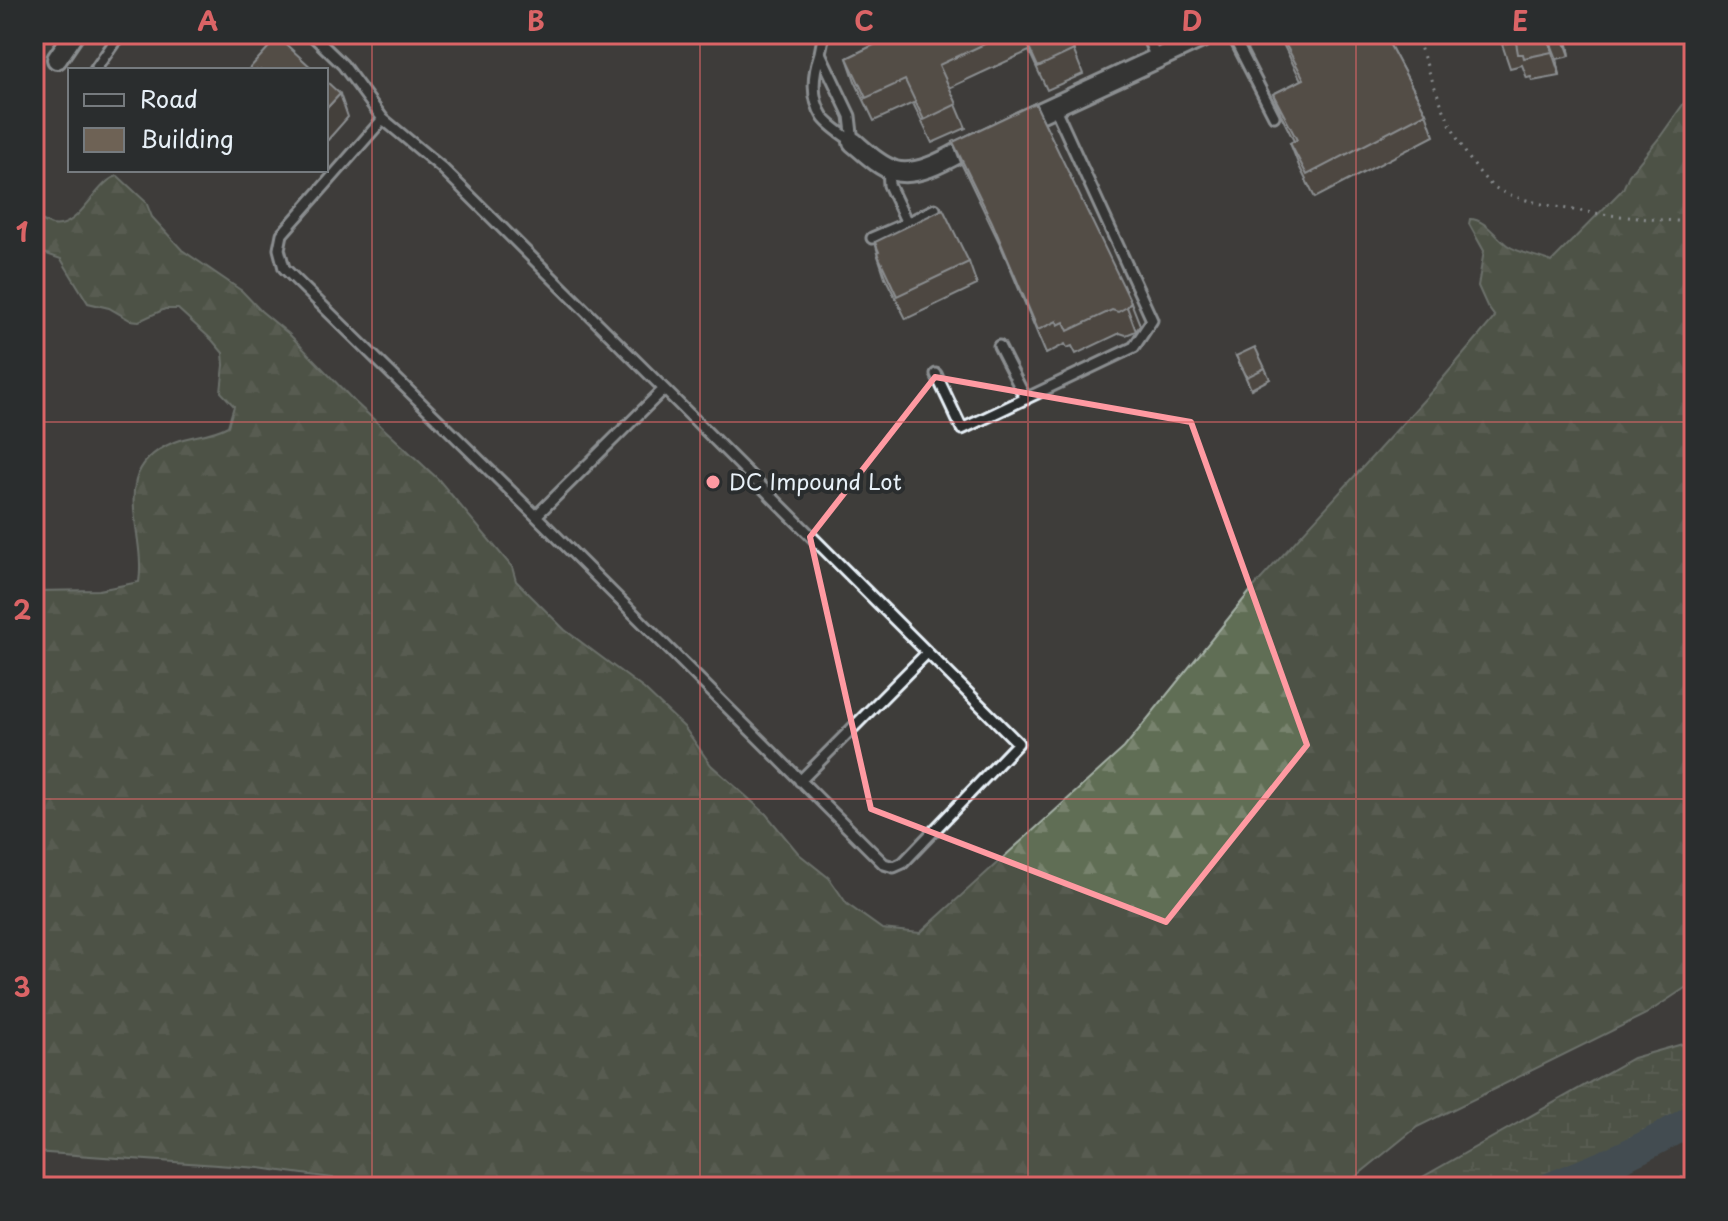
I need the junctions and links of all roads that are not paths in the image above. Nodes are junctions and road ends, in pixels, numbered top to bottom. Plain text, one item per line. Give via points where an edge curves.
1 (74, 34) edge
2 (120, 34) edge
3 (311, 34) edge
4 (1146, 34) edge
5 (1210, 34) edge
6 (1232, 34) edge
7 (824, 35) edge
8 (820, 53) junction
9 (1156, 58) junction
10 (57, 59) dead end
11 (96, 68) edge
12 (1054, 106) junction
13 (1274, 116) edge
14 (383, 119) junction
15 (853, 142) junction
16 (888, 167) junction
17 (935, 209) edge
18 (907, 223) junction
19 (872, 238) dead end
20 (999, 346) dead end
21 (936, 374) dead end
22 (664, 389) junction
23 (1026, 399) junction
24 (536, 516) junction
25 (927, 653) junction
26 (800, 781) junction

1 - 10 street
2 - 11 lane
3 - 14 lane via 343,65
4 - 9 lane
5 - 9 street
6 - 13 lane
7 - 8 lane
8 - 15 lane via 850,116
8 - 15 lane via 814,91 823,118
9 - 12 street
12 - 16 street via 922,169
12 - 23 lane via 1152,320 1134,347
14 - 22 lane via 442,168
14 - 24 lane via 282,234 284,268
15 - 16 street
16 - 18 lane via 889,185
17 - 18 lane
18 - 19 lane
20 - 23 lane
21 - 23 lane via 962,429
22 - 24 lane
22 - 25 lane
24 - 26 lane
25 - 26 lane
25 - 26 lane via 1018,743 903,863 884,864

